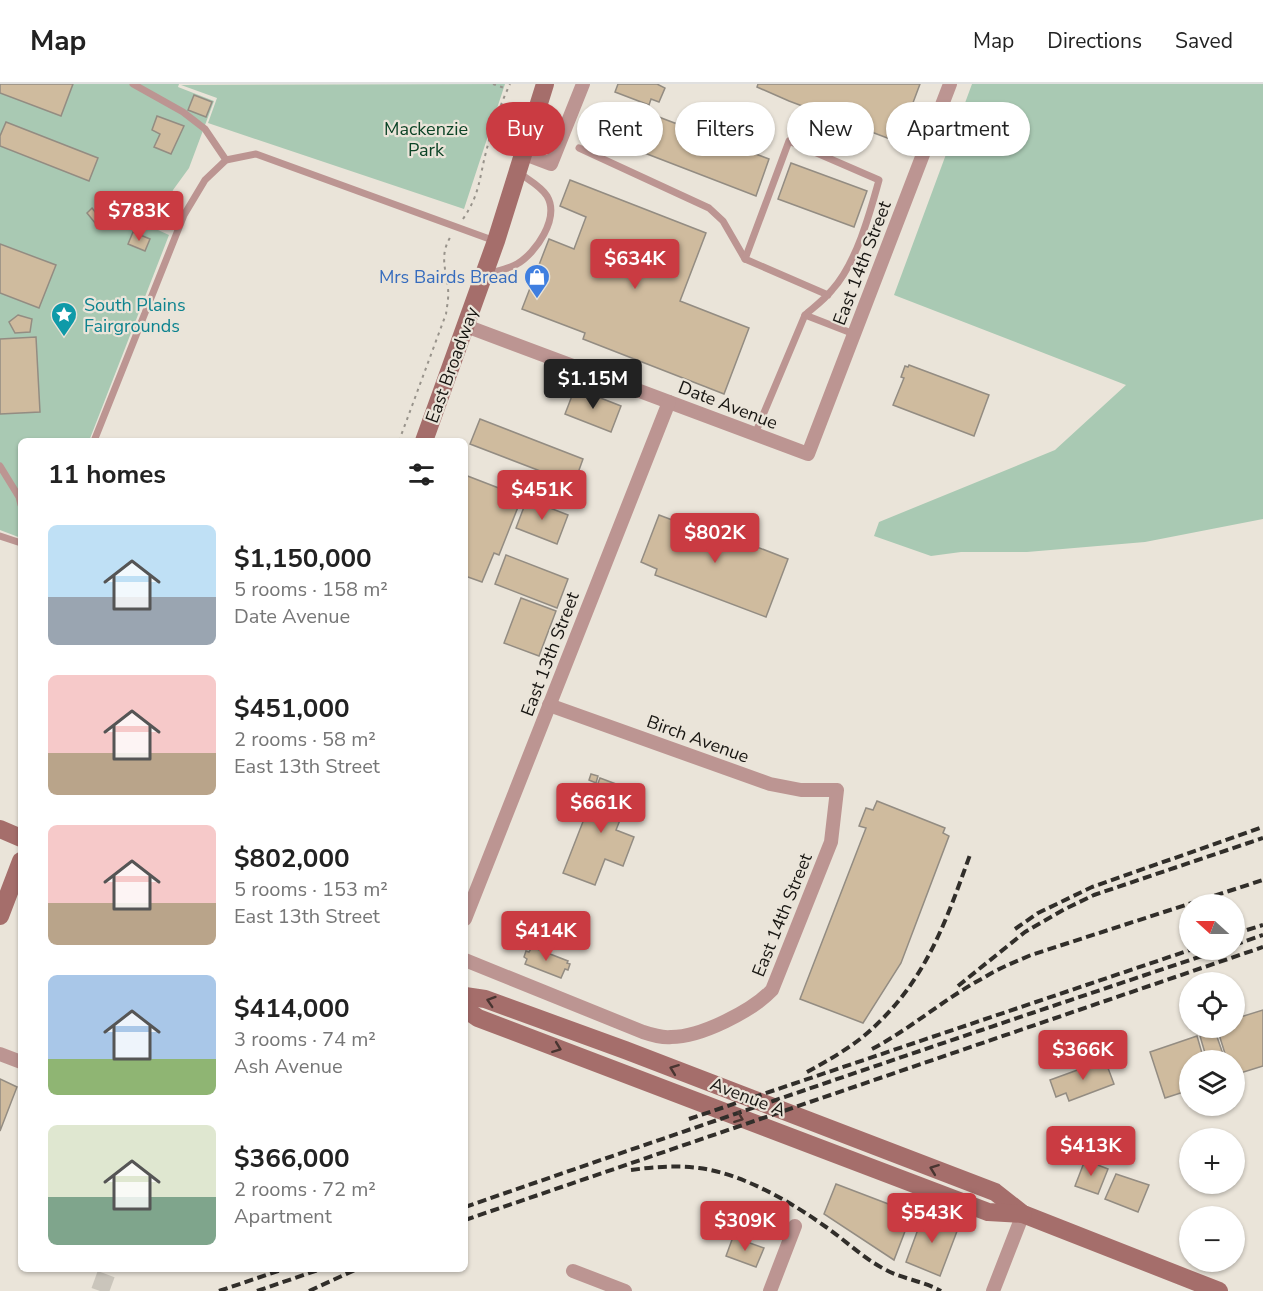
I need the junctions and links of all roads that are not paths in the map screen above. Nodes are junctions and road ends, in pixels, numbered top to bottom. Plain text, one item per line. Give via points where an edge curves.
1 (133, 84) edge
2 (545, 84) edge
3 (583, 84) edge
4 (950, 84) edge
5 (539, 102) edge
6 (565, 129) edge
7 (521, 156) edge
8 (530, 156) edge
9 (554, 156) edge
10 (596, 156) edge
11 (226, 160) junction
12 (517, 171) junction
13 (496, 241) junction
14 (745, 259) junction
15 (484, 275) junction
16 (828, 295) junction
17 (805, 315) junction
18 (466, 326) junction
19 (854, 334) junction
20 (669, 402) junction
21 (755, 434) junction
22 (95, 438) edge
23 (425, 438) edge
24 (808, 454) joint
25 (0, 466) edge
26 (18, 495) edge
27 (0, 536) edge
28 (18, 542) edge
29 (549, 705) junction
30 (837, 790) joint
31 (0, 829) edge
32 (18, 837) edge
33 (18, 867) edge
34 (4, 894) edge
35 (468, 911) edge
36 (0, 916) edge
37 (468, 961) edge
38 (468, 997) edge
39 (468, 1012) edge
40 (0, 1054) edge
41 (18, 1061) edge
42 (1023, 1214) junction
43 (795, 1226) dead end
44 (573, 1271) dead end
45 (1215, 1290) edge
46 (625, 1291) edge
47 (770, 1291) edge
48 (993, 1291) edge

1 - 11 lane via 205,129
2 - 5 main road, East Broadway
3 - 6 street
4 - 19 street, East 14th Street
7 - 12 main road, East Broadway
8 - 9 street via 551,164
10 - 14 lane via 709,208 723,221
11 - 13 lane via 256,154
11 - 22 lane via 205,180 184,215
12 - 13 main road, East Broadway
12 - 15 lane via 546,194 550,215 542,238 532,251 517,264
13 - 15 main road, East Broadway
14 - 16 lane
14 - 16 lane via 789,141 879,180 867,223 845,271
15 - 18 main road, East Broadway
16 - 17 lane
17 - 19 lane
17 - 21 lane
18 - 20 street, Date Avenue
18 - 23 main road, East Broadway
19 - 24 street, East 14th Street
20 - 21 street, Date Avenue
20 - 29 street, East 13th Street
21 - 24 street, Date Avenue
25 - 26 lane
27 - 28 lane
29 - 30 street, Birch Avenue via 770,784 801,790
29 - 35 street, East 13th Street
30 - 37 street, East 14th Street via 831,842 772,990 761,1002 718,1024 673,1038 660,1037
31 - 32 main road
33 - 34 main road
34 - 36 main road
42 -> 38 main road, Avenue A via 994,1192 496,1003
39 -> 42 main road, Avenue A via 988,1212
40 - 41 street
42 - 45 main road, Avenue A
42 - 48 street
43 - 47 street
44 - 46 street

